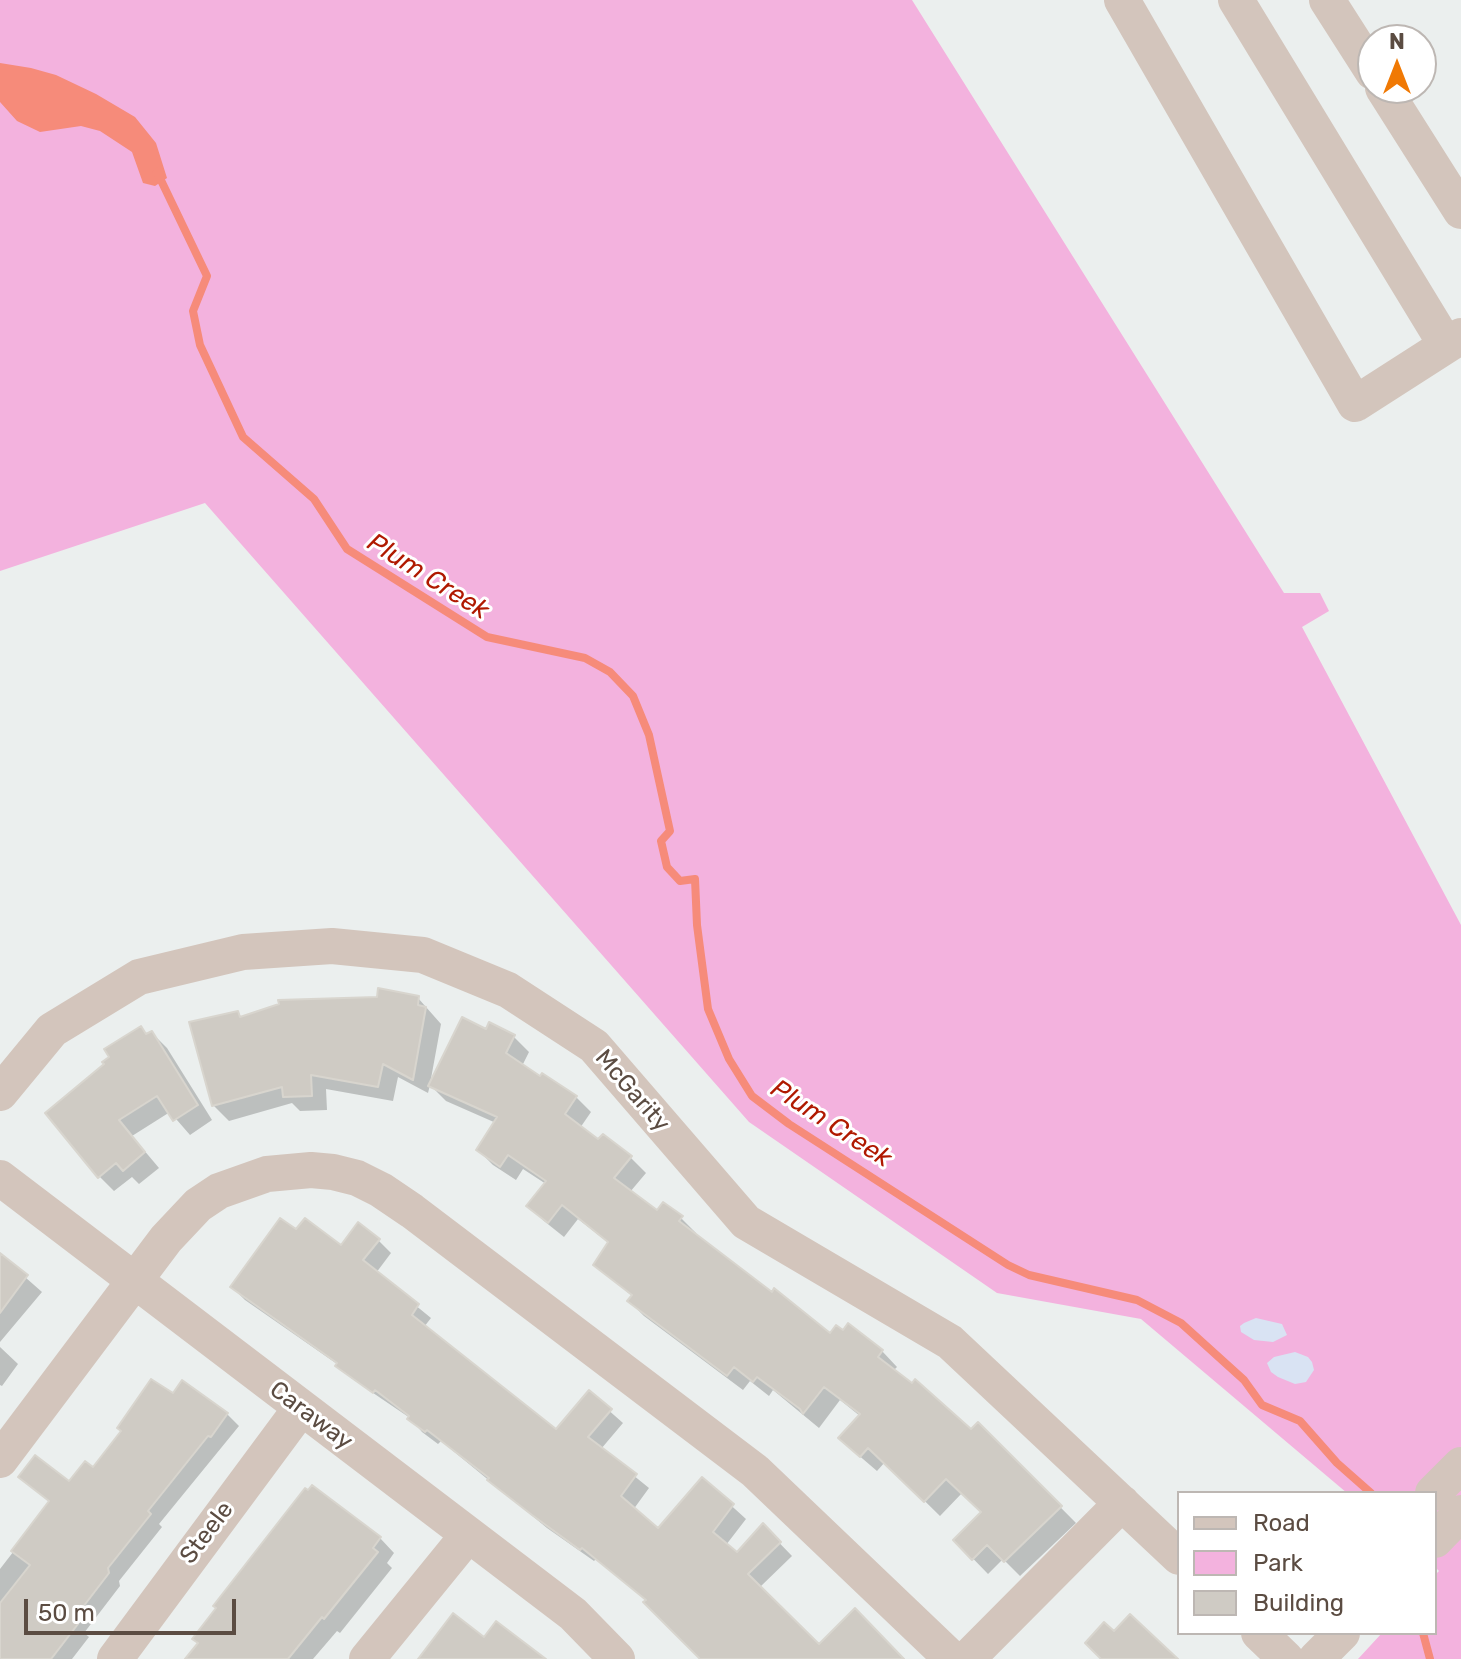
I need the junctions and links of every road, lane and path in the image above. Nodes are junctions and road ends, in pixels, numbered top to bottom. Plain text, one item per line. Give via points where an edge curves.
1 (1122, 0) edge
2 (1236, 0) edge
3 (1327, 0) edge
4 (1357, 47) edge
5 (1393, 104) edge
6 (1461, 211) edge
7 (1454, 341) edge
8 (0, 1093) edge
9 (0, 1178) edge
10 (135, 1281) junction
11 (301, 1408) junction
12 (0, 1460) edge
13 (1461, 1465) edge
14 (1435, 1491) edge
15 (1122, 1503) junction
16 (1461, 1513) edge
17 (468, 1535) junction
18 (1437, 1538) edge
19 (1177, 1555) edge
20 (1340, 1635) edge
21 (115, 1659) edge
22 (367, 1659) edge
23 (617, 1659) edge
24 (952, 1659) edge
25 (967, 1659) edge
26 (1316, 1659) edge

1 - 7 street via 1355,404
2 - 7 street
3 - 4 street
5 - 6 street
8 - 15 street, McGarity via 52,1030 139,977 243,952 332,946 423,955 508,990 594,1046 746,1222 950,1342
9 - 10 street, Caraway
10 - 11 street, Caraway
10 - 12 street
10 - 24 street via 166,1239 219,1191 290,1171 357,1178 412,1211 755,1471
11 - 17 street, Caraway
11 - 21 street, Steele
13 - 14 street
15 - 19 street, McGarity
15 - 25 street
16 - 18 street
17 - 22 street
17 - 23 street, Caraway via 573,1614
20 - 26 street

